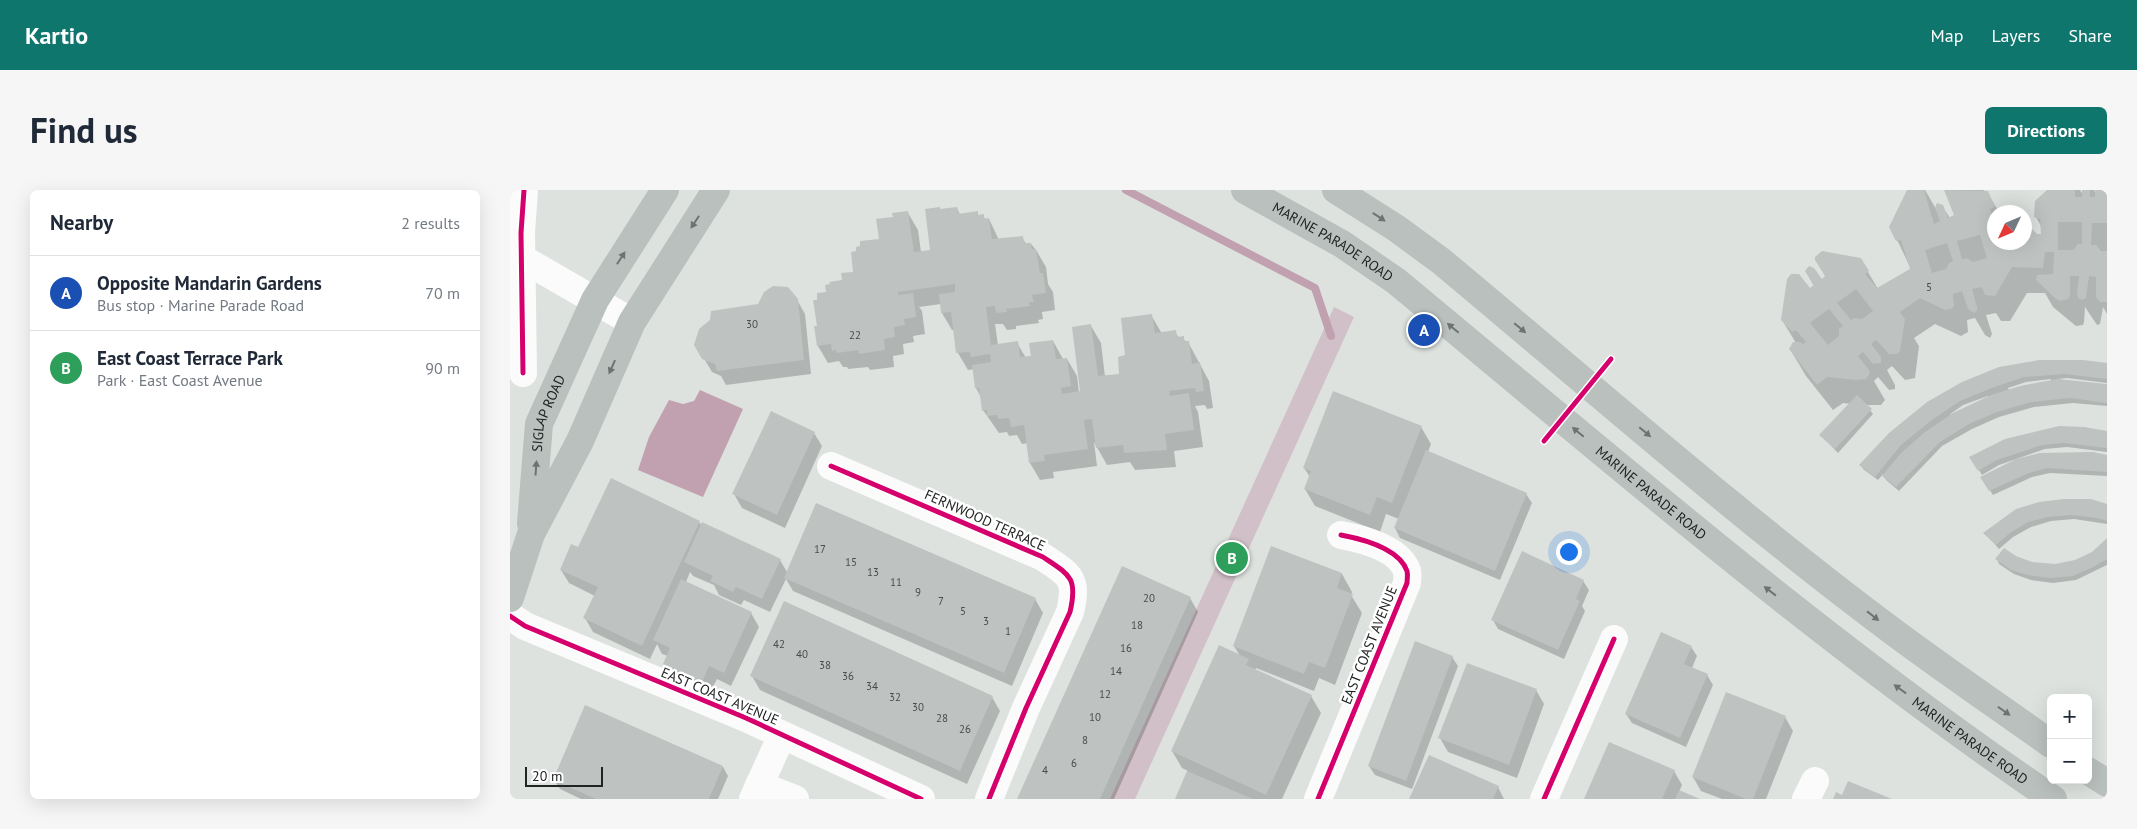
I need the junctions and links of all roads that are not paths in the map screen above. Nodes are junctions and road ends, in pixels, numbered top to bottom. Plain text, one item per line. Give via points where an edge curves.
1 (524, 190) edge
2 (665, 190) edge
3 (716, 190) edge
4 (1245, 190) edge
5 (1336, 190) edge
6 (516, 257) edge
7 (595, 300) junction
8 (632, 322) junction
9 (524, 373) dead end
10 (831, 466) dead end
11 (531, 534) junction
12 (1341, 534) dead end
13 (512, 583) edge
14 (510, 616) edge
15 (1614, 639) dead end
16 (782, 735) junction
17 (2047, 741) edge
18 (2092, 773) edge
19 (2107, 783) edge
20 (756, 792) edge
21 (795, 799) edge
22 (921, 799) edge
23 (989, 799) edge
24 (1318, 799) edge
25 (1544, 799) edge
26 (2053, 799) edge

1 - 6 street
7 -> 2 main road, SIGLAP ROAD
3 -> 8 main road, SIGLAP ROAD
26 -> 4 main road, MARINE PARADE ROAD via 1865,664 1766,587 1396,281 1342,244
5 -> 17 main road via 1396,228 1441,262 1834,586
6 - 7 street
6 - 9 street
7 - 8 street
11 -> 7 main road, SIGLAP ROAD via 539,424
8 -> 11 main road, SIGLAP ROAD via 580,441
10 - 23 street, FERNWOOD TERRACE via 1043,557 1073,581 1070,612
11 - 13 main road, SIGLAP ROAD
12 - 24 street, EAST COAST AVENUE via 1380,546 1396,557 1407,572 1407,583
14 - 16 street, EAST COAST AVENUE via 525,626
15 - 25 street
16 - 20 street
16 - 22 street, EAST COAST AVENUE
18 - 19 main road
20 - 21 street

